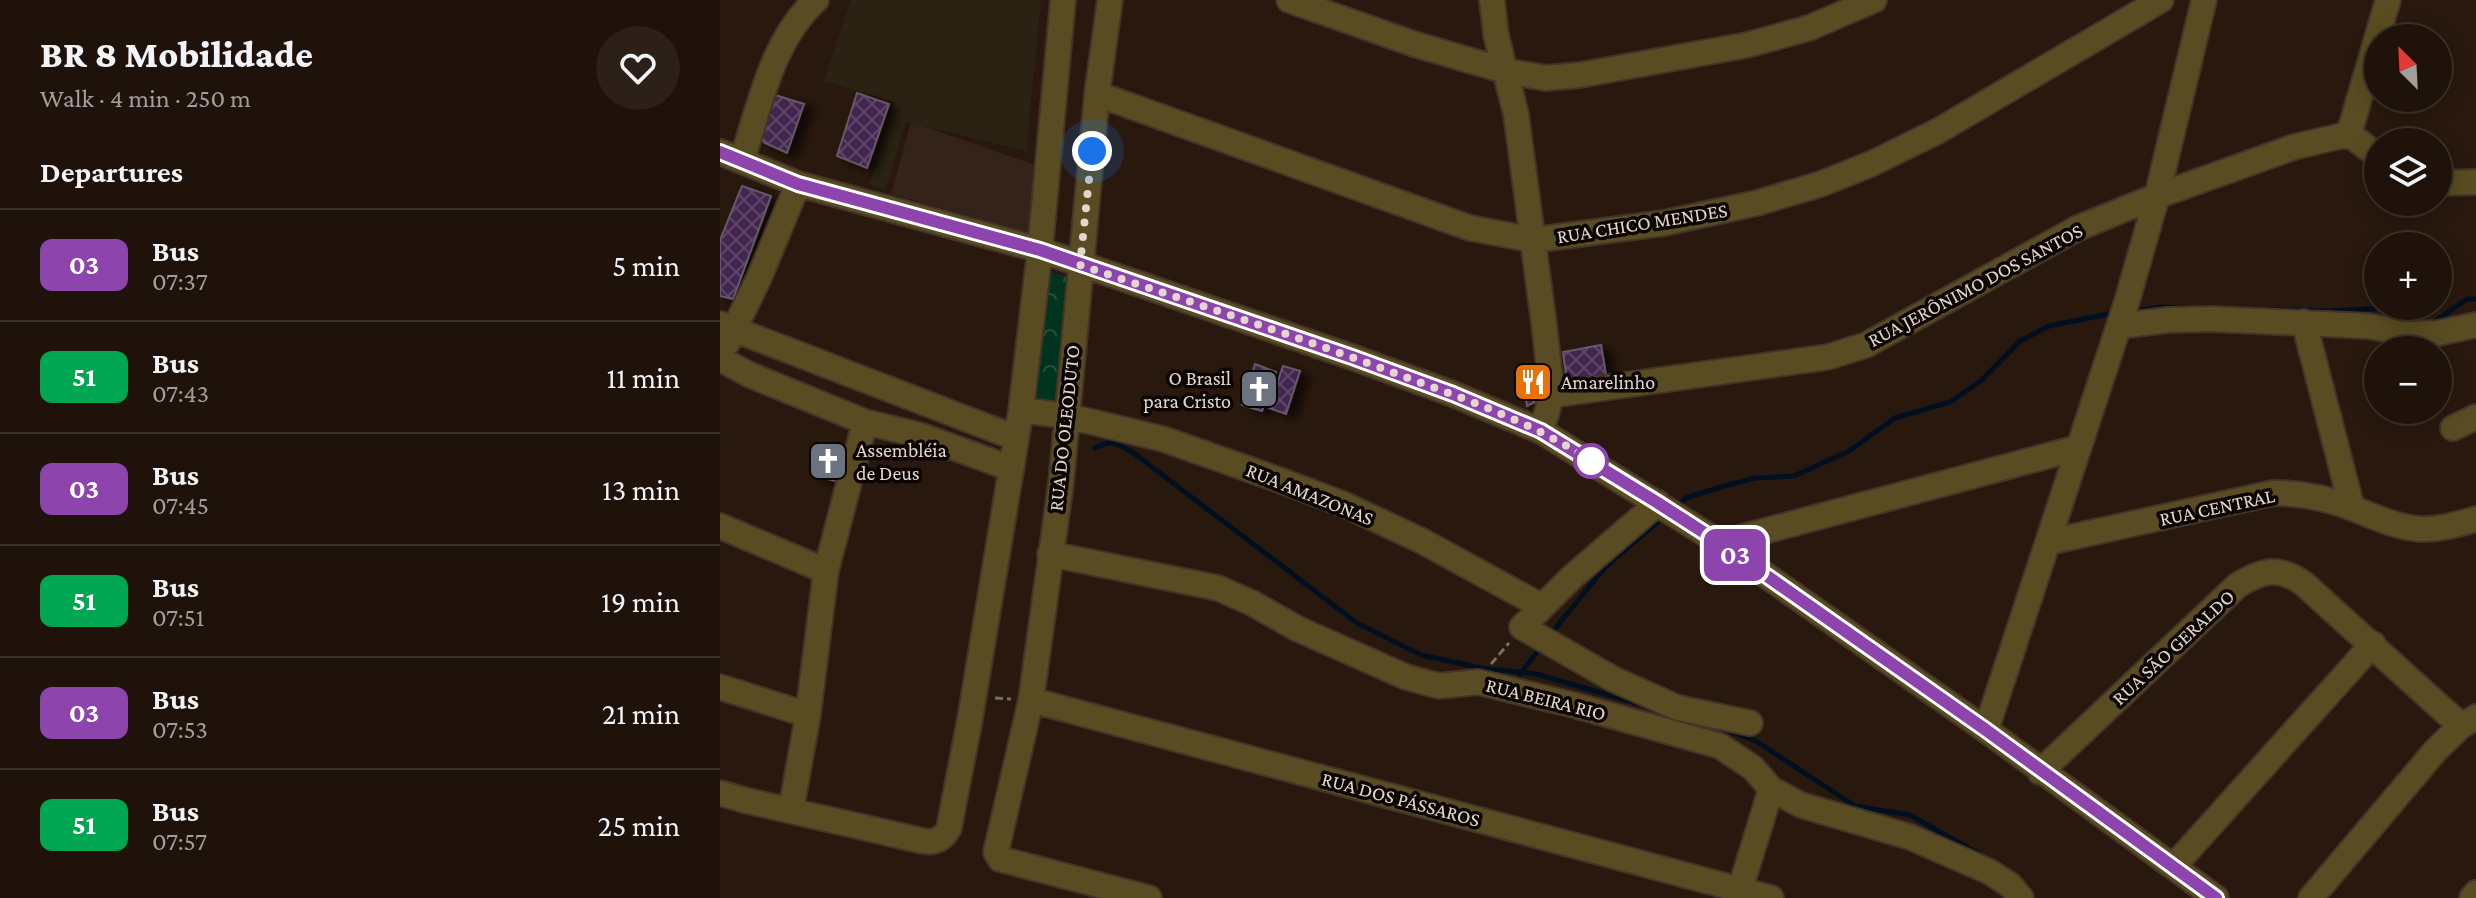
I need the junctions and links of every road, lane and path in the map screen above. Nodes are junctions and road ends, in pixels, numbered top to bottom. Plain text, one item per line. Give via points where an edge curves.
1 (1063, 0) edge
2 (1110, 0) edge
3 (1289, 0) edge
4 (1492, 0) edge
5 (1874, 0) edge
6 (2204, 0) edge
7 (2388, 0) edge
8 (2149, 3) edge
9 (802, 4) edge
10 (1506, 71) junction
11 (1097, 94) junction
12 (2349, 134) junction
13 (2364, 145) edge
14 (731, 156) edge
15 (2476, 182) edge
16 (2452, 183) edge
17 (798, 184) junction
18 (2157, 196) junction
19 (1534, 240) junction
20 (1040, 250) junction
21 (1080, 265) junction
22 (2122, 316) junction
23 (2304, 322) junction
24 (2476, 325) edge
25 (725, 335) edge
26 (720, 359) edge
27 (1552, 395) junction
28 (1021, 410) junction
29 (1067, 416) junction
30 (2476, 417) edge
31 (865, 422) junction
32 (2453, 428) dead end
33 (1541, 431) junction
34 (1016, 438) junction
35 (2077, 448) junction
36 (1010, 468) junction
37 (1663, 506) junction
38 (2352, 508) junction
39 (2476, 519) edge
40 (720, 526) edge
41 (2049, 542) junction
42 (1720, 543) junction
43 (1050, 554) junction
44 (826, 571) junction
45 (1541, 606) junction
46 (1523, 631) junction
47 (2373, 644) junction
48 (1485, 672) dead end
49 (720, 687) edge
50 (974, 697) junction
51 (1031, 700) junction
52 (808, 715) junction
53 (2468, 721) edge
54 (1750, 723) dead end
55 (1986, 730) junction
56 (2040, 772) junction
57 (1771, 789) junction
58 (720, 793) edge
59 (791, 810) junction
60 (2174, 866) junction
61 (1740, 890) junction
62 (2476, 893) edge
63 (1149, 898) edge
64 (1771, 898) edge
65 (2021, 898) edge
66 (2216, 898) edge
67 (2311, 898) edge
68 (2472, 898) edge

1 - 20 street
2 - 11 street, RUA DO OLEODUTO
3 - 10 street
4 - 10 street
5 - 10 street via 1809,28 1747,45 1580,75 1545,78
6 - 18 street
7 - 12 street
8 - 19 street, RUA CHICO MENDES via 1938,131 1821,184 1664,223
9 - 14 street
10 - 19 street
11 - 19 street, RUA CHICO MENDES via 1470,228
11 - 21 street, RUA DO OLEODUTO
12 - 13 street
12 - 18 street, RUA JERÔNIMO DOS SANTOS via 2306,143
14 - 17 street
15 - 16 street
17 - 20 street
17 - 25 street via 759,278
18 - 22 street
18 - 27 street, RUA JERÔNIMO DOS SANTOS via 2078,228 1866,345 1828,357
19 - 27 street
20 - 21 street
20 - 28 street
21 - 29 street, RUA DO OLEODUTO
21 - 33 street via 1352,357
22 - 23 street
22 - 35 street
23 - 24 street via 2411,334
23 - 38 street
25 - 34 street
26 - 31 street
27 - 33 street
28 - 29 street, RUA AMAZONAS
28 - 34 street
29 - 43 street, RUA DO OLEODUTO
29 - 45 street, RUA AMAZONAS via 1163,439 1343,504
30 - 32 street
31 - 36 street
31 - 44 street
33 - 37 street
34 - 36 street
35 - 41 street
35 - 42 street
36 - 50 street
37 - 42 street
37 - 45 street
38 - 39 street, RUA CENTRAL via 2390,524 2421,529
38 - 41 street, RUA CENTRAL via 2301,493 2273,493
40 - 44 street
41 - 55 street
42 - 55 street
43 - 51 street, RUA DO OLEODUTO
43 - 57 street, RUA BEIRA RIO via 1218,588 1406,677 1439,686 1478,682 1720,746 1753,768
44 - 52 street
45 - 46 street
46 - 48 path
46 - 54 street via 1678,708
47 - 53 street, RUA SÃO GERALDO
47 - 56 street, RUA SÃO GERALDO via 2289,574 2255,575 2238,585
47 - 60 street
49 - 52 street
50 - 51 path
50 - 59 street via 949,828 939,840 923,841
51 - 61 street, RUA DOS PÁSSAROS
51 - 63 street, RUA DO OLEODUTO via 996,852 1000,859
52 - 59 street
53 - 67 street via 2436,750
55 - 56 street
56 - 60 street
57 - 61 street
57 - 65 street, RUA BEIRA RIO via 1801,805 1910,837 1990,872
58 - 59 street
60 - 66 street
61 - 64 street, RUA DOS PÁSSAROS
62 - 68 street

